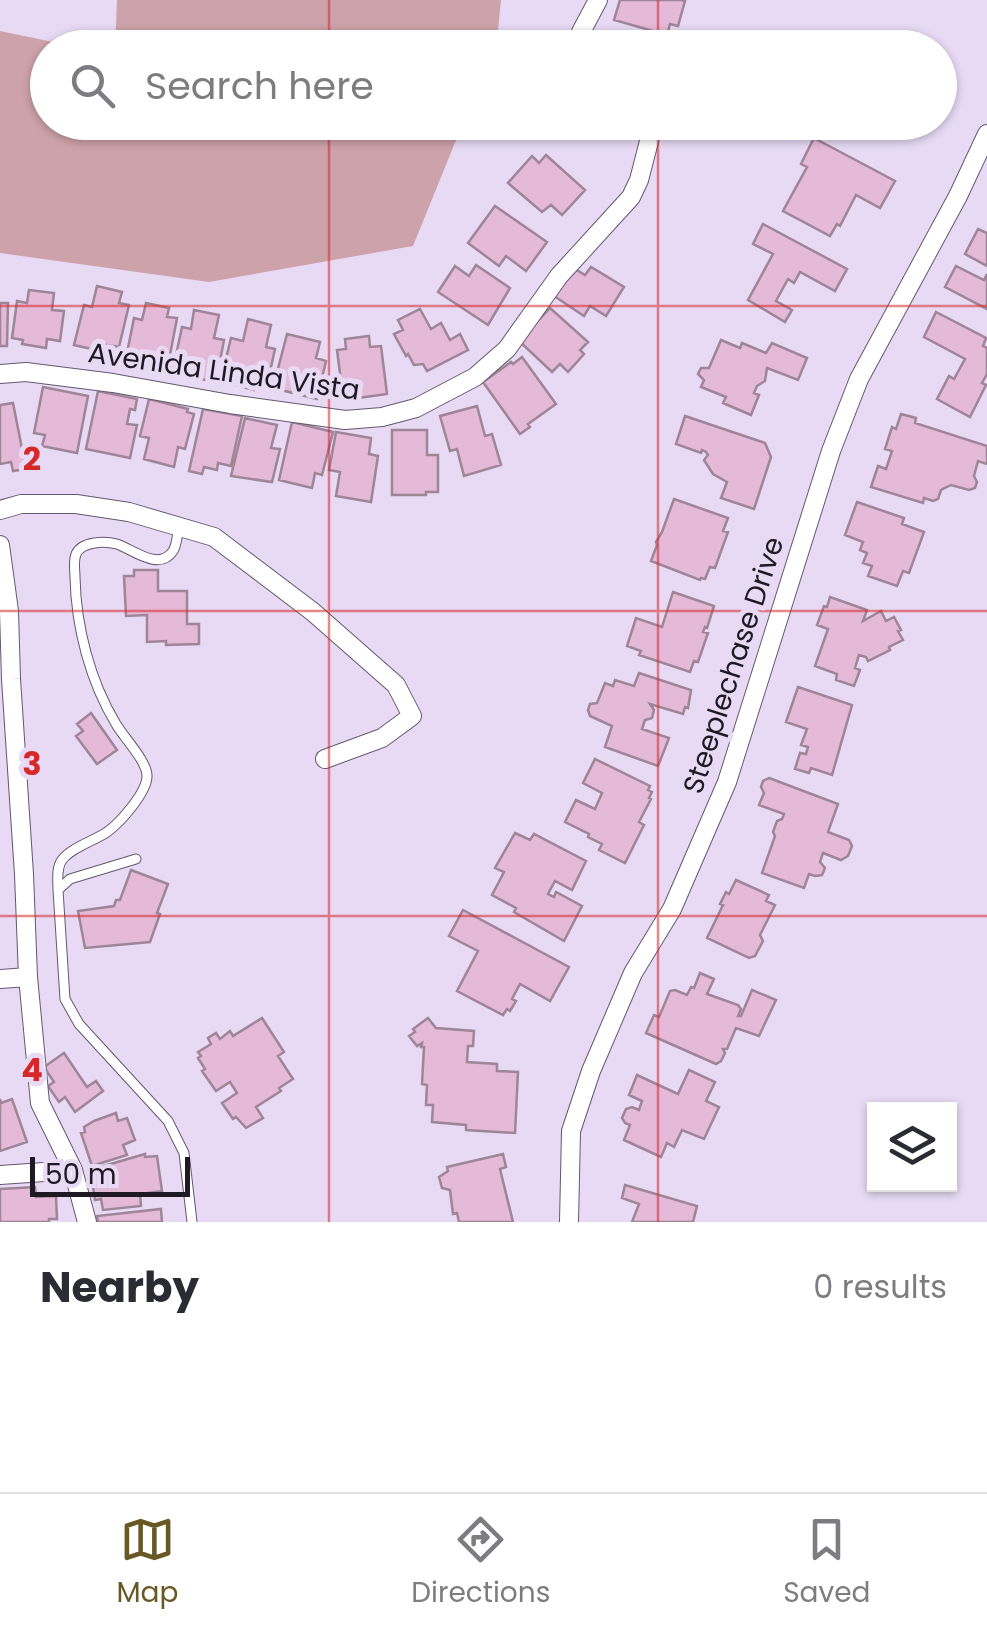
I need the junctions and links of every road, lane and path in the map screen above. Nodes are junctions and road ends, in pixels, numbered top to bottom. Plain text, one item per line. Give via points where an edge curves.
1 (598, 0) edge
2 (582, 30) edge
3 (987, 134) edge
4 (650, 140) edge
5 (0, 374) edge
6 (0, 510) edge
7 (180, 526) junction
8 (0, 545) edge
9 (6, 679) edge
10 (325, 759) dead end
11 (136, 859) dead end
12 (58, 890) junction
13 (28, 977) junction
14 (0, 979) edge
15 (73, 1170) junction
16 (0, 1175) edge
17 (87, 1222) edge
18 (192, 1222) edge
19 (569, 1222) edge

1 - 2 street
3 - 19 street, Steeplechase Drive via 858,379 727,782 591,1071 571,1131
4 - 5 street, Avenida Linda Vista via 631,198 558,276 506,349 474,377 416,408 345,420 113,383
6 - 7 street via 76,504
7 - 10 street via 214,536 396,685 412,716 382,738
7 - 12 lane via 166,557 85,544 74,560 80,626 94,676 147,779 111,830 62,860
8 - 9 street via 10,611
9 - 13 street
11 - 12 lane via 70,879
12 - 18 lane via 65,999 79,1024 168,1121 184,1152
13 - 14 street
13 - 15 street via 40,1103
15 - 16 street
15 - 17 street

